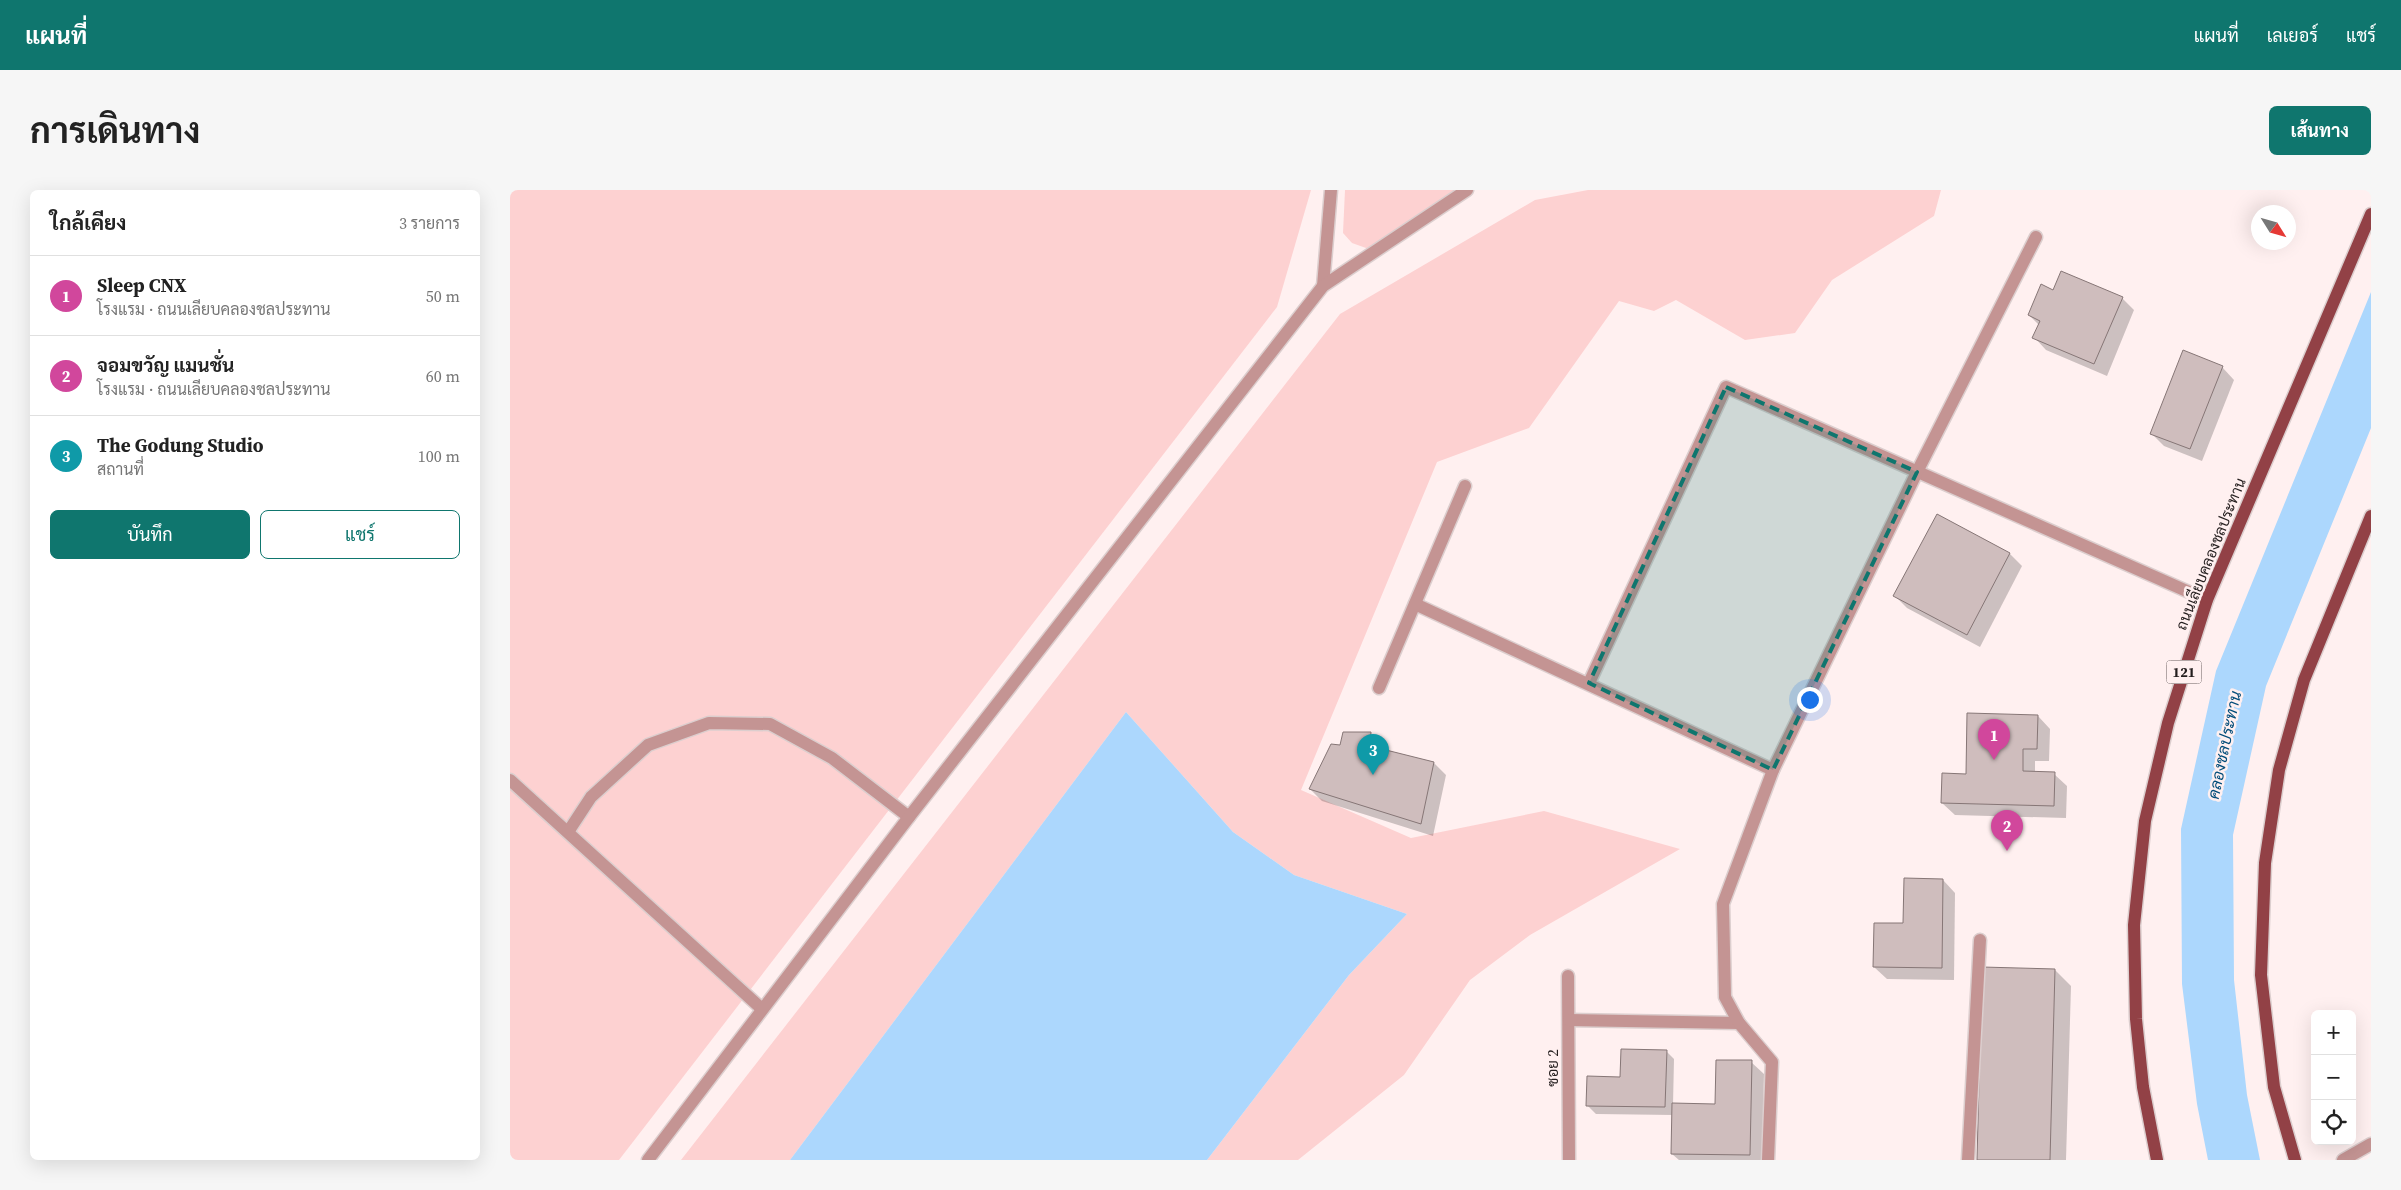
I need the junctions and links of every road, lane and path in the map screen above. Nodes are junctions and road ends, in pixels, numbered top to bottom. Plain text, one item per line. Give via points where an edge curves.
1 (1331, 190) edge
2 (1467, 190) edge
3 (2371, 214) edge
4 (2036, 237) dead end
5 (1323, 286) junction
6 (1917, 472) junction
7 (1465, 486) dead end
8 (2371, 516) edge
9 (2207, 600) junction
10 (1415, 604) junction
11 (1589, 684) junction
12 (1379, 688) dead end
13 (1773, 770) junction
14 (510, 780) edge
15 (910, 817) junction
16 (568, 832) junction
17 (1980, 940) dead end
18 (1568, 976) dead end
19 (762, 1009) junction
20 (1569, 1020) junction
21 (1739, 1023) junction
22 (2371, 1144) edge
23 (648, 1160) edge
24 (1569, 1160) edge
25 (1768, 1160) edge
26 (1968, 1160) edge
27 (2158, 1160) edge
28 (2295, 1160) edge
29 (2343, 1160) edge

1 - 5 street
2 - 5 street
3 - 9 main road, ถนนเลียบคลองชลประทาน / 121
4 - 6 street
5 - 15 street
6 - 9 street
6 - 11 street via 1726,388
6 - 13 street
7 - 10 street
8 - 28 main road via 2304,680 2279,770 2265,863 2262,975 2274,1087
9 - 27 main road, ถนนเลียบคลองชลประทาน / 121 via 2168,723 2145,821 2134,925 2136,1020 2143,1088
10 - 11 street
10 - 12 street
11 - 13 street
13 - 21 street via 1723,904 1725,997
14 - 16 street
15 - 16 street via 832,758 770,724 709,722 648,745 590,798
15 - 19 street
16 - 19 street
17 - 26 street
18 - 20 street, ซอย 2
19 - 23 street
20 - 21 street
20 - 24 street, ซอย 2
21 - 25 street via 1772,1062
22 - 29 street

